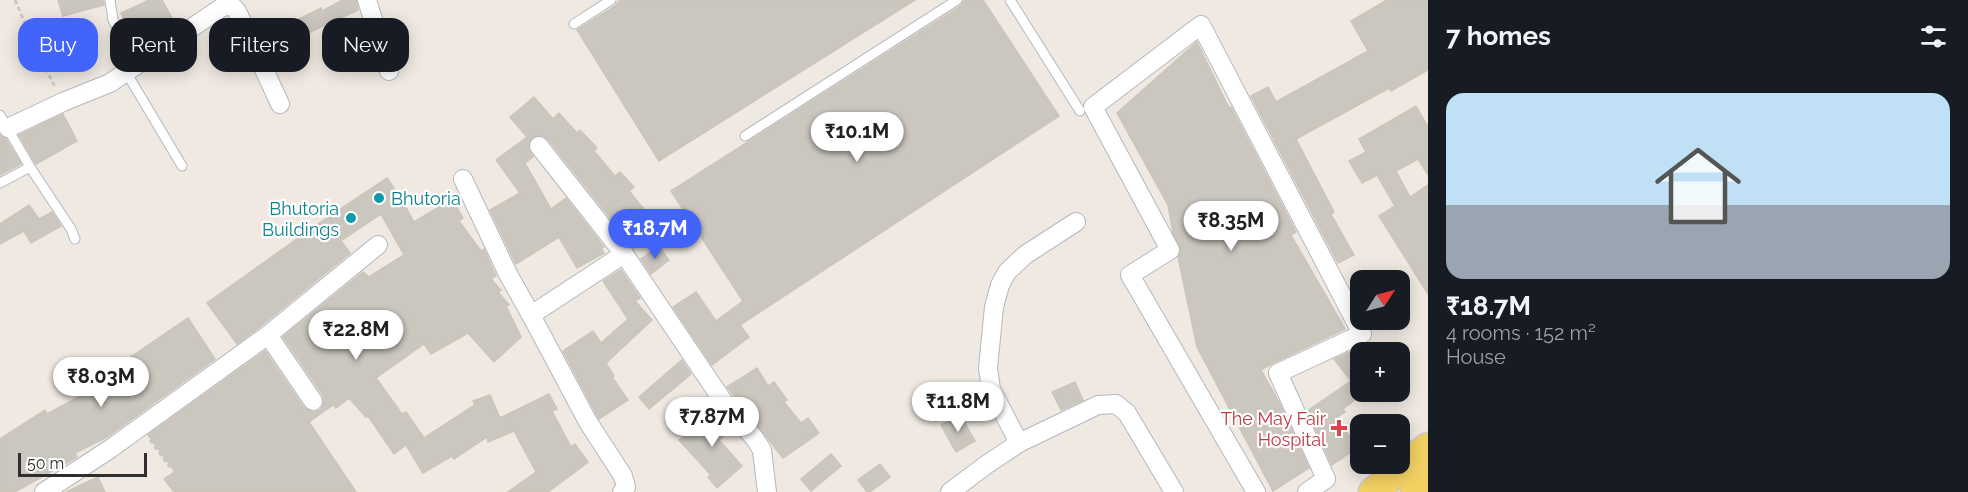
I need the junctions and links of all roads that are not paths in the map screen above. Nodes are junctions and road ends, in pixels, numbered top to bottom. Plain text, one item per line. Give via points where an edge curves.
1 (110, 0) edge
2 (367, 0) edge
3 (611, 0) edge
4 (957, 0) edge
5 (1010, 0) edge
6 (219, 4) edge
7 (113, 18) edge
8 (372, 18) edge
9 (197, 20) edge
10 (574, 24) dead end
11 (126, 72) edge
12 (134, 72) edge
13 (280, 104) dead end
14 (1080, 111) dead end
15 (4, 122) edge
16 (745, 136) dead end
17 (539, 146) dead end
18 (182, 166) dead end
19 (30, 167) junction
20 (463, 179) dead end
21 (0, 183) edge
22 (1076, 222) dead end
23 (75, 239) dead end
24 (378, 245) dead end
25 (624, 254) junction
26 (531, 315) junction
27 (268, 335) junction
28 (313, 401) dead end
29 (1019, 443) junction
30 (1428, 447) edge
31 (1428, 481) edge
32 (44, 492) edge
33 (622, 492) edge
34 (767, 492) edge
35 (950, 492) edge
36 (1174, 492) edge
37 (1256, 492) edge
38 (1306, 492) edge
39 (1373, 492) edge
40 (1415, 492) edge

1 - 7 lane
2 - 8 street
3 - 10 lane
4 - 16 lane
5 - 14 lane
6 - 9 street
6 - 13 street via 230,4 237,11
11 - 15 street via 110,83
12 - 18 lane
15 - 19 lane
17 - 25 street
19 - 21 lane
19 - 23 lane
20 - 26 street
22 - 29 street via 1025,255 1007,272 994,307 987,368 991,389
24 - 27 street
25 - 26 street
25 - 34 street via 725,404 762,450
26 - 33 street via 588,422 623,476 626,487
27 - 28 street
27 - 32 street
29 - 35 street
29 - 36 street via 1098,405 1116,404 1127,413
30 - 39 main road
31 - 40 main road
37 - 38 street via 1130,275 1170,250 1093,107 1201,25 1362,334 1278,373 1326,479

